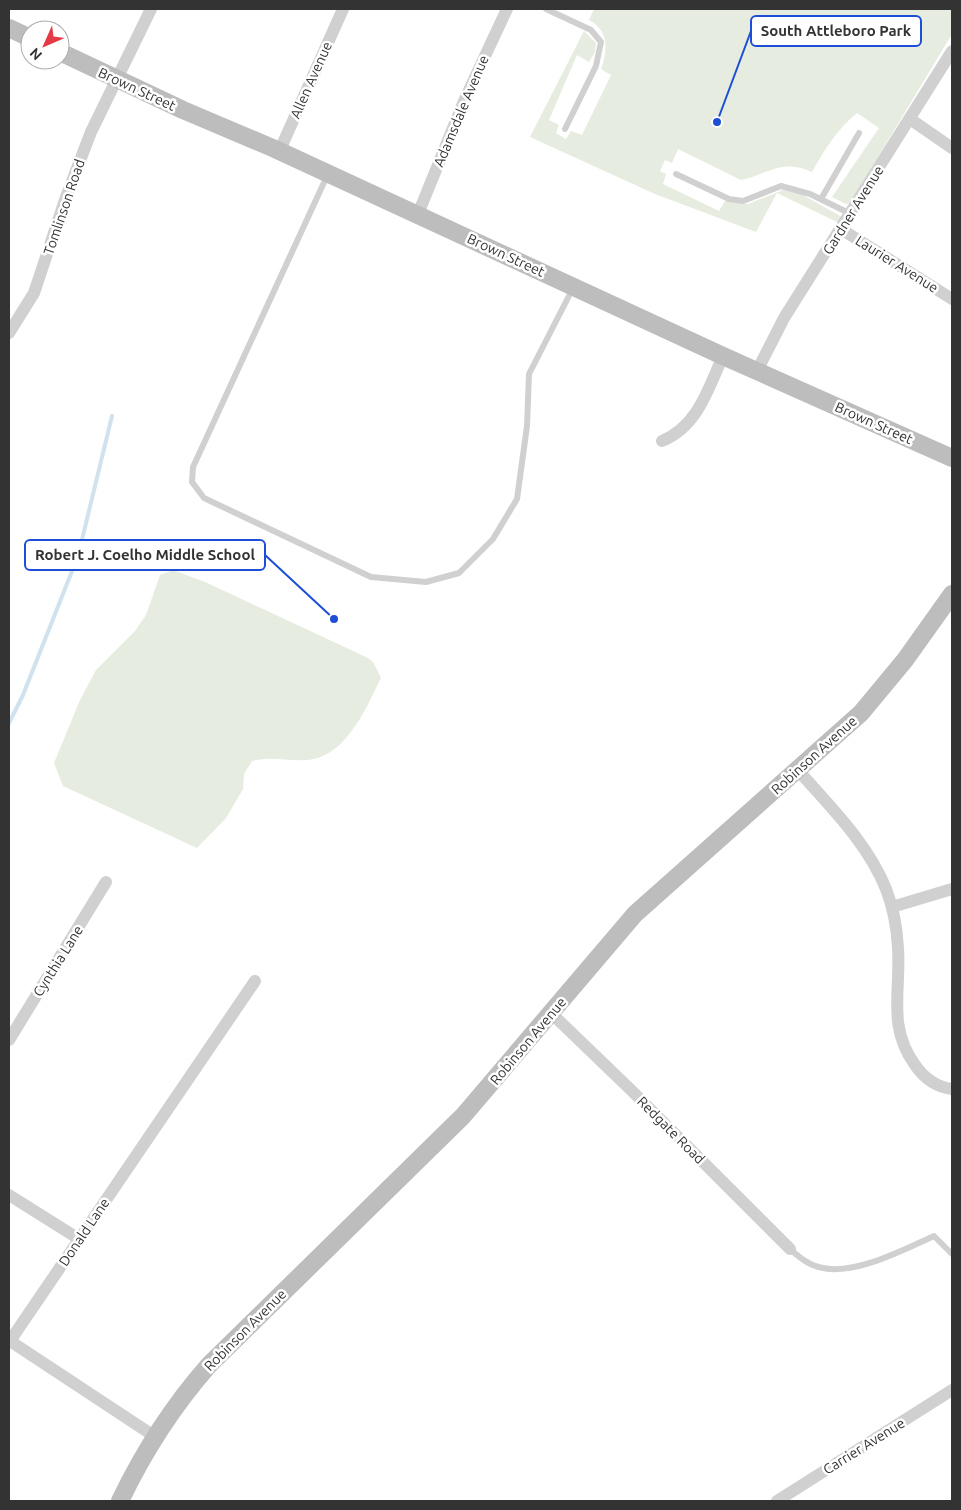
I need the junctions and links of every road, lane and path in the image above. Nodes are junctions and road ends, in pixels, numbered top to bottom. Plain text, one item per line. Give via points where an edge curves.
1 (151, 9) edge
2 (344, 9) edge
3 (507, 9) edge
4 (546, 9) edge
5 (952, 51) edge
6 (70, 57) edge
7 (117, 79) junction
8 (910, 120) junction
9 (565, 129) dead end
10 (859, 134) dead end
11 (952, 148) edge
12 (279, 152) junction
13 (328, 174) junction
14 (676, 174) dead end
15 (821, 199) junction
16 (418, 214) junction
17 (850, 214) junction
18 (841, 229) junction
19 (574, 287) junction
20 (952, 299) edge
21 (9, 333) edge
22 (723, 356) junction
23 (757, 371) junction
24 (662, 442) dead end
25 (952, 458) edge
26 (952, 594) edge
27 (798, 770) junction
28 (106, 882) dead end
29 (952, 889) edge
30 (892, 907) junction
31 (255, 981) dead end
32 (551, 1013) junction
33 (9, 1040) edge
34 (952, 1089) edge
35 (9, 1195) edge
36 (79, 1239) junction
37 (790, 1249) joint
38 (952, 1254) edge
39 (952, 1390) edge
40 (154, 1436) junction
41 (120, 1501) edge
42 (777, 1501) edge

1 - 7 street, Tomlinson Road
2 - 12 street, Allen Avenue
3 - 16 street, Adamsdale Avenue via 464,101
4 - 9 lane via 591,30 601,42 596,66
5 - 8 street, Gardner Avenue
6 - 7 street, Brown Street
7 - 12 street, Brown Street
7 - 21 street, Tomlinson Road via 91,132 34,293
8 - 11 street
8 - 17 street, Gardner Avenue
10 - 15 lane
12 - 13 street, Brown Street
13 - 16 street, Brown Street
13 - 19 lane via 193,466 192,482 204,498 371,577 426,582 459,572 493,539 517,499 527,426 529,374
14 - 15 lane via 729,199 743,201 781,186
15 - 17 lane
16 - 19 street, Brown Street
17 - 18 street, Gardner Avenue
18 - 20 street, Laurier Avenue
18 - 23 street, Gardner Avenue via 784,318
19 - 22 street, Brown Street
22 - 23 street, Brown Street
22 - 24 street via 693,419 678,434
23 - 25 street, Brown Street
26 - 27 street, Robinson Avenue via 875,698
27 - 30 street via 866,852
27 - 32 street, Robinson Avenue via 635,914
28 - 33 street, Cynthia Lane
29 - 30 street
30 - 34 street via 898,949 896,1013 901,1036 919,1070 937,1085
31 - 36 street, Donald Lane
32 - 37 street, Redgate Road
32 - 40 street, Robinson Avenue via 463,1116 209,1365
35 - 36 street
36 - 40 street, Donald Lane via 10,1341
37 - 38 lane via 813,1265 833,1270 903,1251 934,1236
39 - 42 street, Carrier Avenue
40 - 41 street, Robinson Avenue

